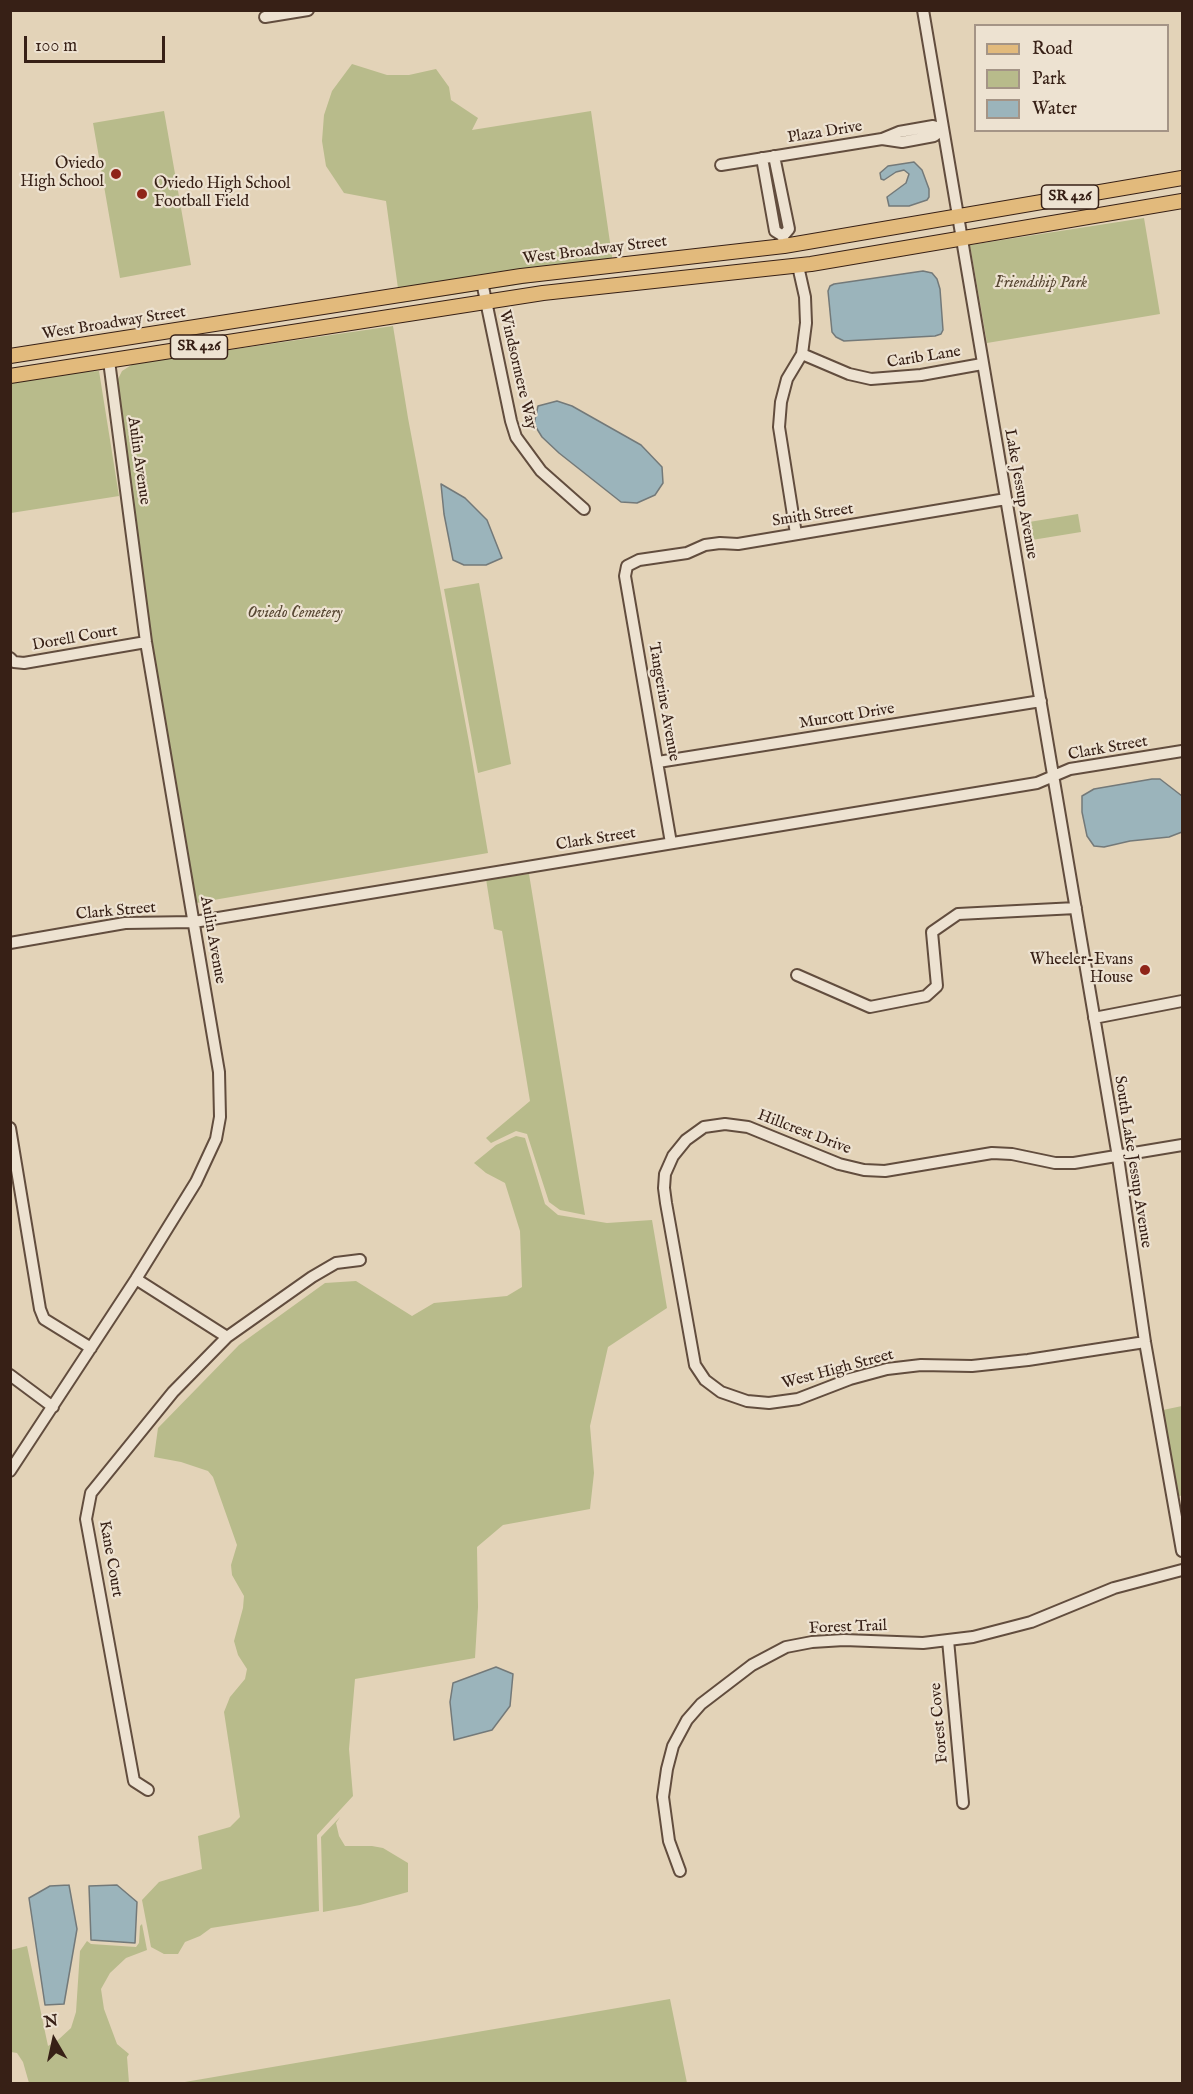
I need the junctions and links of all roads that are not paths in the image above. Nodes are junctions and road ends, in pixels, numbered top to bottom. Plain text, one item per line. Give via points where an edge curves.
1 (308, 10) edge
2 (923, 10) edge
3 (265, 17) dead end
4 (943, 129) junction
5 (774, 156) junction
6 (762, 158) junction
7 (721, 165) dead end
8 (1182, 178) edge
9 (1182, 201) edge
10 (958, 216) junction
11 (962, 239) junction
12 (783, 241) junction
13 (798, 266) junction
14 (482, 282) junction
15 (486, 302) junction
16 (142, 336) junction
17 (61, 349) junction
18 (802, 354) junction
19 (10, 356) edge
20 (109, 361) junction
21 (982, 364) junction
22 (17, 375) edge
23 (1006, 499) junction
24 (584, 509) dead end
25 (796, 534) junction
26 (627, 566) joint
27 (146, 642) junction
28 (10, 658) edge
29 (1041, 701) junction
30 (1182, 751) edge
31 (658, 762) junction
32 (1053, 777) junction
33 (672, 843) junction
34 (1076, 908) junction
35 (194, 922) junction
36 (10, 943) edge
37 (797, 975) dead end
38 (1182, 1001) edge
39 (1094, 1018) junction
40 (10, 1128) edge
41 (1182, 1145) edge
42 (1118, 1157) junction
43 (360, 1260) dead end
44 (136, 1279) junction
45 (681, 1294) joint
46 (227, 1337) junction
47 (1146, 1342) junction
48 (91, 1348) junction
49 (10, 1375) edge
50 (53, 1407) junction
51 (10, 1471) edge
52 (1182, 1551) edge
53 (1182, 1570) edge
54 (948, 1640) junction
55 (148, 1790) dead end
56 (963, 1803) dead end
57 (680, 1871) dead end

1 - 3 street
2 - 4 street, Lake Jessup Avenue
4 - 5 street, Plaza Drive via 934,136 902,142 882,139
4 - 10 street, Lake Jessup Avenue
5 - 6 street, Plaza Drive
5 - 12 street, Plaza Drive via 789,229
6 - 7 street, Plaza Drive
6 - 12 street via 775,231
8 - 10 main road, West Broadway Street / SR 426
9 - 11 main road, SR 426
10 - 11 street, Lake Jessup Avenue
10 - 12 main road, West Broadway Street / SR 426
11 - 13 main road, SR 426
11 - 21 street, Lake Jessup Avenue
12 - 14 main road, West Broadway Street / SR 426
13 - 15 main road, SR 426 via 543,292
13 - 18 street via 805,297
14 - 15 street, Windsormere Way
14 - 16 main road, West Broadway Street / SR 426
15 - 20 main road, SR 426
15 - 24 street, Windsormere Way via 516,437 541,471
16 - 17 main road, West Broadway Street / SR 426
16 - 20 main road via 136,344 122,347
17 - 19 main road, West Broadway Street / SR 426
17 - 22 main road via 49,363
18 - 21 street, Carib Lane via 871,379
18 - 25 street via 787,379 779,427
20 - 22 main road, SR 426
20 - 27 street, Aulin Avenue
21 - 23 street, Lake Jessup Avenue
23 - 25 street, Smith Street
23 - 29 street, Lake Jessup Avenue
25 - 26 street, Smith Street via 705,545 687,553 639,560
26 - 31 street, Tangerine Avenue via 625,576
27 - 28 street, Dorell Court via 24,663
27 - 35 street, Aulin Avenue
29 - 31 street, Murcott Drive
29 - 32 street, Lake Jessup Avenue
30 - 32 street, Clark Street via 1070,769
31 - 33 street, Tangerine Avenue
32 - 33 street, Clark Street via 1037,783
32 - 34 street, South Lake Jessup Avenue
33 - 35 street, Clark Street
34 - 37 street via 958,914 932,932 937,986 926,996 870,1007
34 - 39 street, South Lake Jessup Avenue
35 - 36 street, Clark Street via 125,923
35 - 44 street, Aulin Avenue via 219,1072 220,1117 216,1139 196,1182
38 - 39 street
39 - 42 street, South Lake Jessup Avenue
40 - 48 street via 40,1309 44,1319
41 - 42 street, Hillcrest Drive
42 - 45 street, Hillcrest Drive via 1055,1162 992,1153 885,1171 864,1170 839,1164 748,1127 704,1127 686,1140 665,1174
42 - 47 street, South Lake Jessup Avenue
43 - 46 street, Kane Court via 336,1263
44 - 46 street
44 - 48 street, Aulin Avenue
45 - 47 street, West High Street via 695,1365 705,1380 722,1392 747,1401 798,1399 886,1369 972,1366
46 - 55 street, Kane Court via 173,1392 109,1469 91,1493 86,1519 134,1781
47 - 52 street, South Lake Jessup Avenue
48 - 50 street, Aulin Avenue
49 - 50 street
50 - 51 street, Aulin Avenue
53 - 54 street, Forest Trail via 1114,1588 1031,1622
54 - 56 street, Forest Cove
54 - 57 street, Forest Trail via 844,1640 786,1647 752,1665 701,1704 676,1739 664,1786 666,1830

